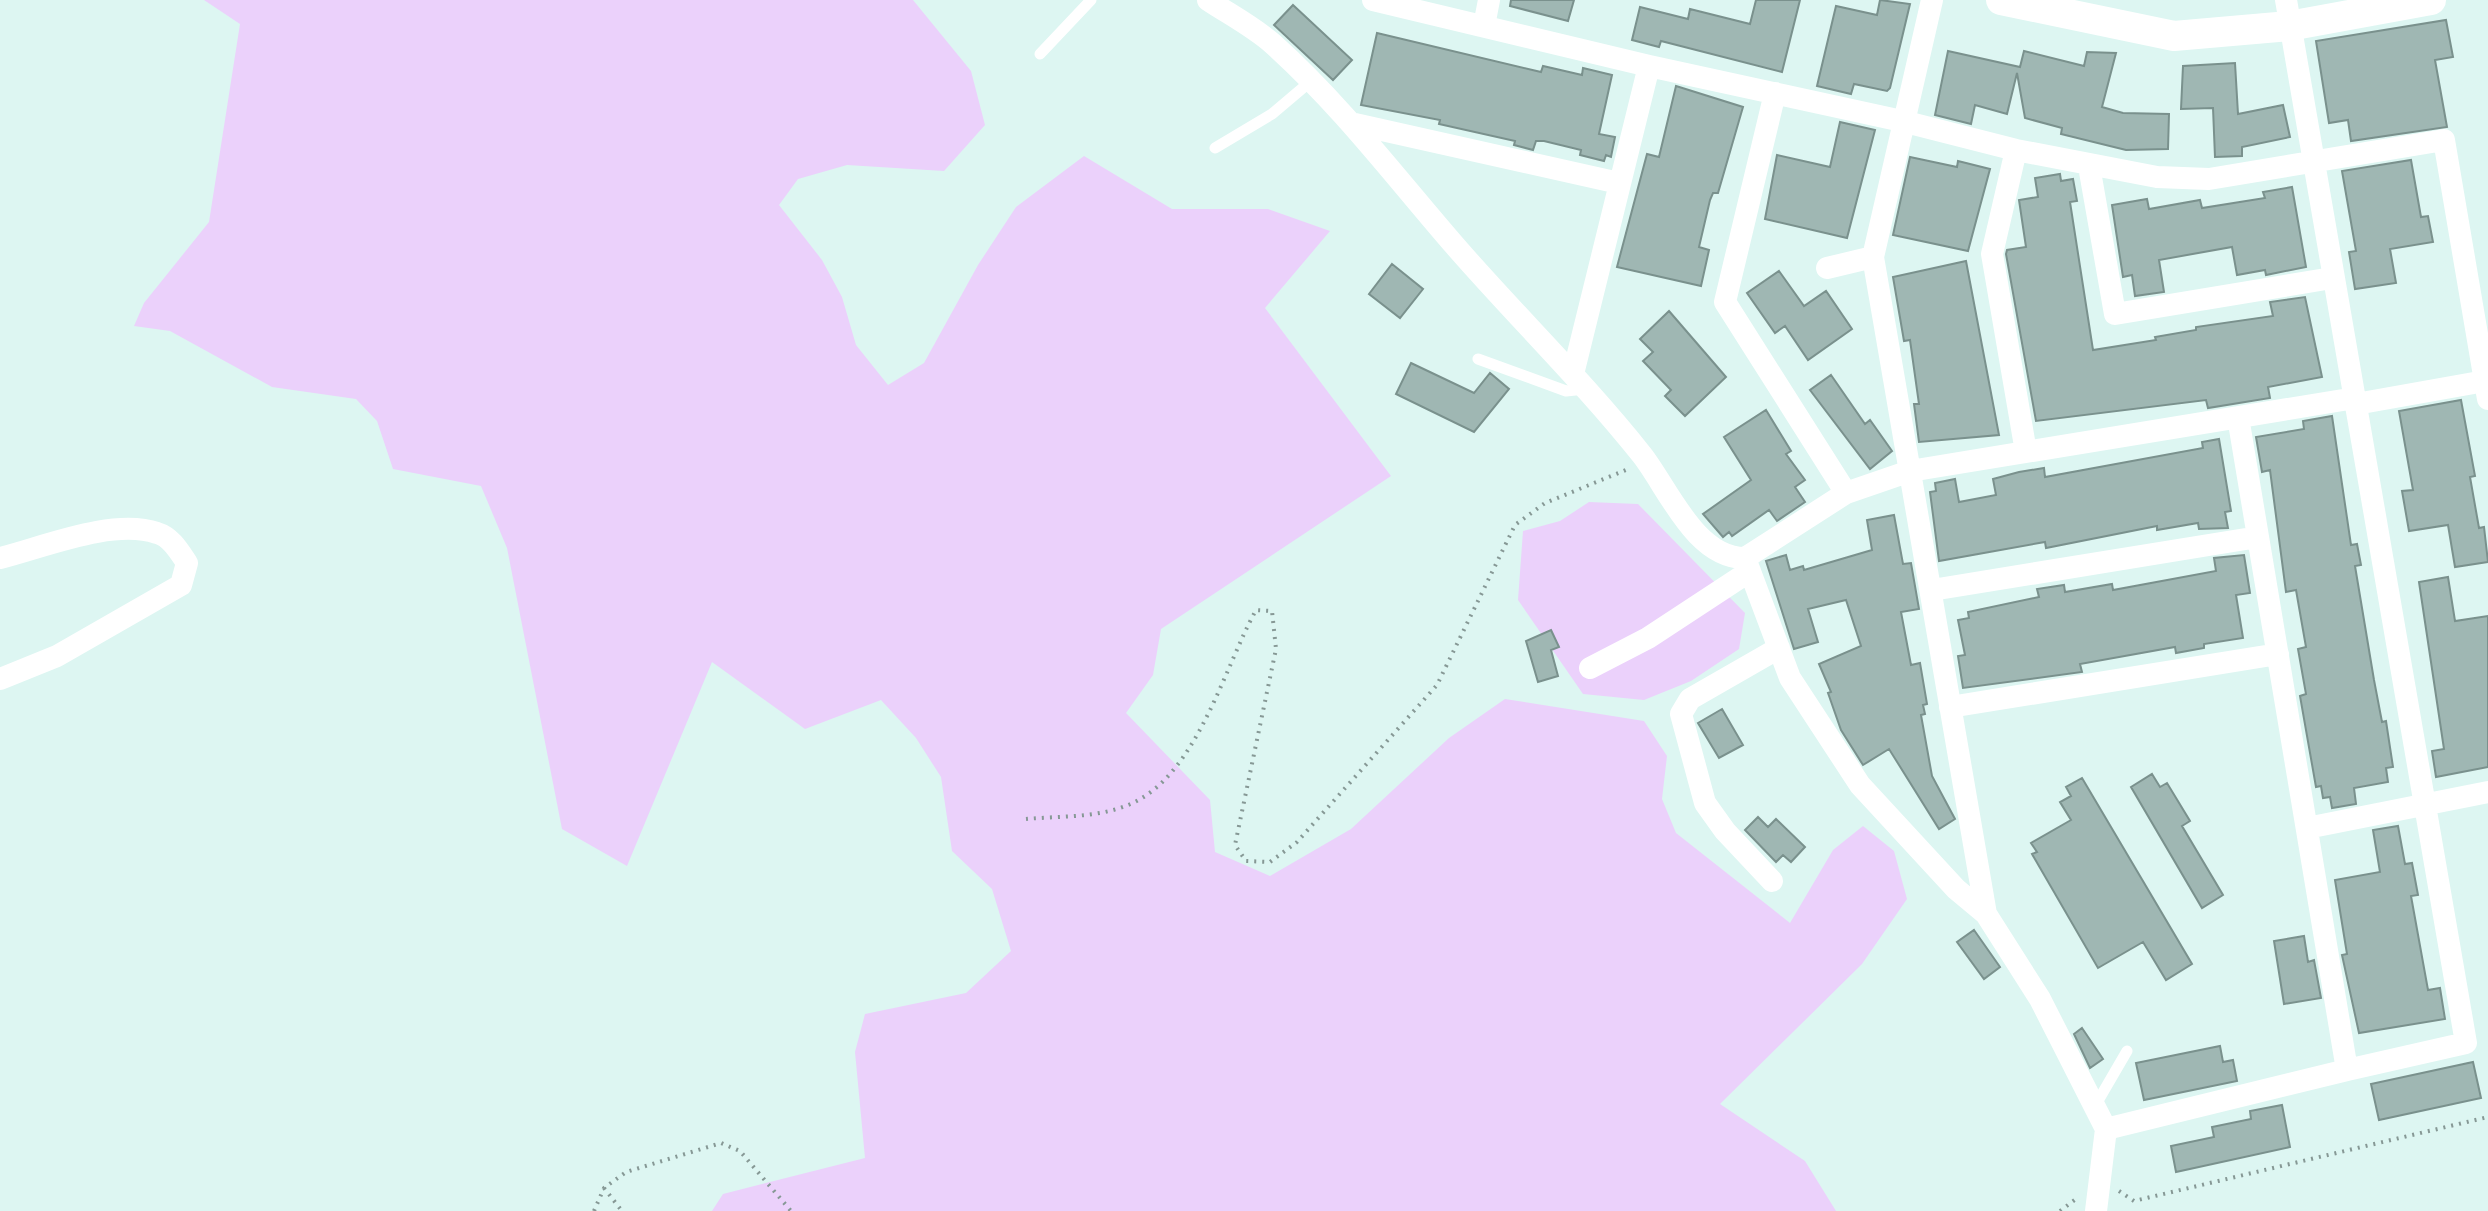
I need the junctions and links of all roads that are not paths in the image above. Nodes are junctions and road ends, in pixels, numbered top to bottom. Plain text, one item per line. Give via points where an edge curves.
1 (1091, 0) edge
2 (1208, 0) edge
3 (1373, 0) edge
4 (1489, 0) edge
5 (1932, 0) edge
6 (2001, 0) edge
7 (2431, 0) edge
8 (2287, 13) edge
9 (1484, 26) junction
10 (1040, 54) dead end
11 (1649, 66) junction
12 (1311, 81) junction
13 (1775, 93) junction
14 (1902, 121) junction
15 (1355, 124) junction
16 (1215, 148) dead end
17 (2016, 150) junction
18 (2312, 163) junction
19 (2089, 166) junction
20 (1619, 183) junction
21 (1873, 257) junction
22 (1827, 268) dead end
23 (2332, 278) junction
24 (1478, 359) dead end
25 (1579, 382) junction
26 (2486, 390) edge
27 (2355, 401) junction
28 (2238, 417) junction
29 (2026, 452) junction
30 (1910, 471) junction
31 (1846, 493) junction
32 (2258, 537) junction
33 (0, 558) edge
34 (1748, 565) junction
35 (1932, 590) junction
36 (1779, 648) junction
37 (2278, 654) junction
38 (1590, 668) dead end
39 (0, 679) edge
40 (1950, 707) junction
41 (2488, 792) edge
42 (2423, 802) junction
43 (2307, 828) junction
44 (1772, 881) dead end
45 (1986, 914) junction
46 (2127, 1051) dead end
47 (2347, 1070) junction
48 (2095, 1107) junction
49 (2106, 1129) junction
50 (2096, 1211) edge

1 - 10 lane
2 - 12 street via 1271,42
3 - 9 street
4 - 9 street
5 - 14 street
6 - 8 street via 2174,36
7 - 8 street
8 - 18 street
9 - 11 street
11 - 13 street
11 - 20 street
12 - 15 street
12 - 16 lane via 1272,114
13 - 14 street
13 - 31 street via 1725,302
14 - 17 street
14 - 21 street
15 - 20 street
15 - 25 street via 1456,247
17 - 19 street
17 - 29 street via 1992,254
18 - 19 street via 2209,179
18 - 23 street
18 - 26 street via 2444,140
19 - 23 street via 2115,314
20 - 25 street
21 - 22 street
21 - 30 street
23 - 27 street
24 - 25 lane via 1566,391
25 - 34 street via 1643,456 1688,525 1719,551
26 - 27 street
27 - 28 street
27 - 42 street
28 - 29 street
28 - 32 street
29 - 30 street
30 - 31 street
30 - 35 street
31 - 34 street
32 - 35 street
32 - 37 street
33 - 39 street via 120,527 158,533 187,563 181,585 57,656
34 - 36 street
34 - 38 street via 1648,638
35 - 40 street
36 - 44 street via 1690,699 1681,714 1705,803
36 - 45 street via 1790,678 1860,785
37 - 40 street
37 - 43 street
40 - 45 street
41 - 42 street
42 - 43 street
42 - 47 street via 2466,1043
43 - 47 street
45 - 48 street via 2040,999
46 - 48 lane
47 - 49 street
48 - 49 street
49 - 50 street

